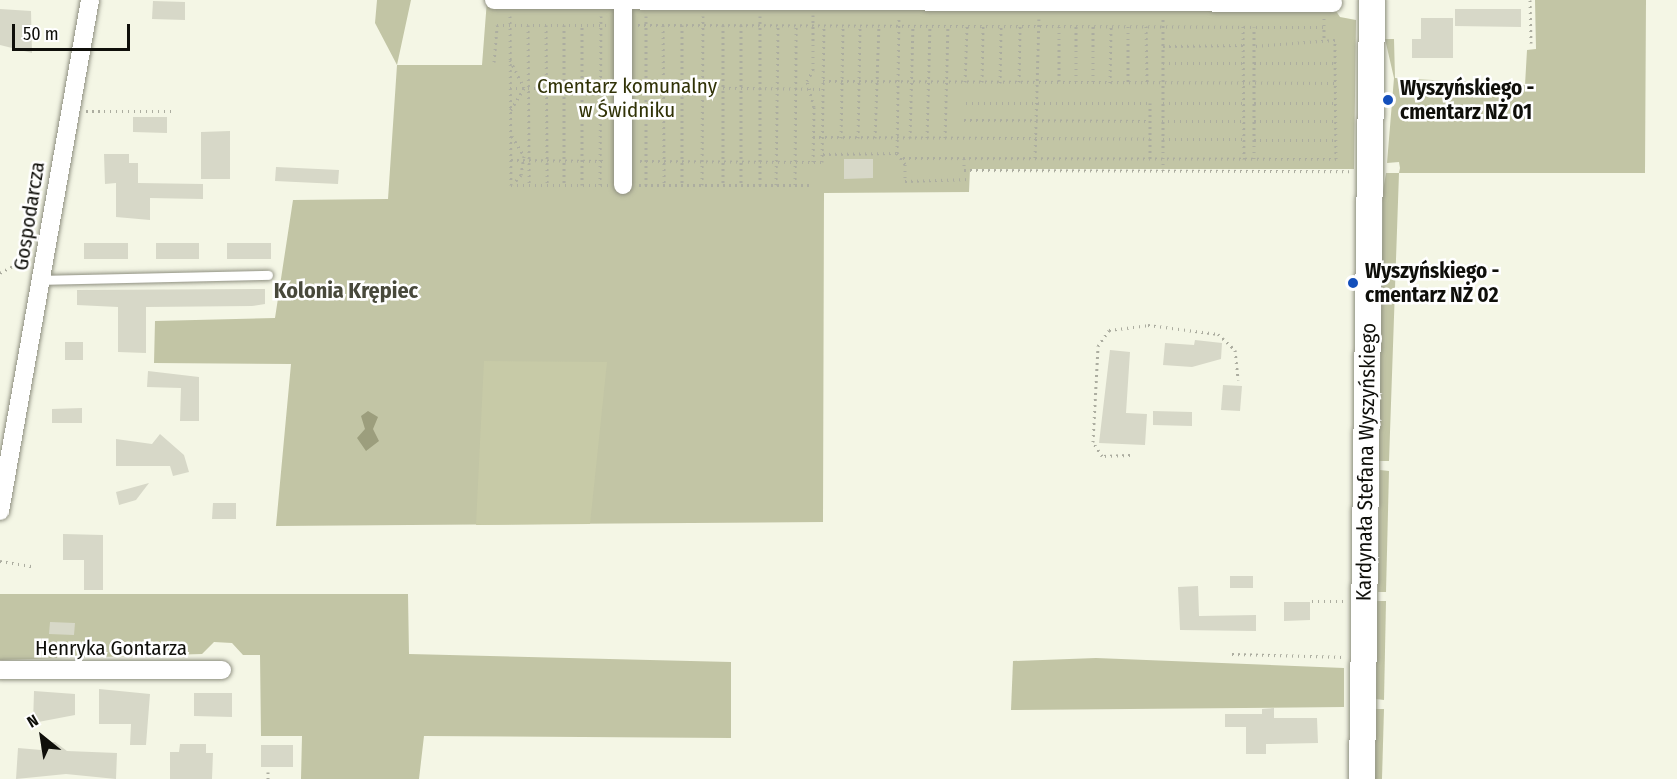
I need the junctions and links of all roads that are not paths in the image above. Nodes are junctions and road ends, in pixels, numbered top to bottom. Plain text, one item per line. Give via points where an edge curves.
1 (90, 0) edge
2 (494, 0) edge
3 (1372, 0) edge
4 (509, 1) edge
5 (623, 1) edge
6 (646, 1) edge
7 (1333, 3) dead end
8 (623, 185) road end
9 (268, 275) dead end
10 (41, 280) junction
11 (0, 511) edge
12 (0, 670) edge
13 (222, 670) dead end
14 (1362, 779) edge

1 - 10 street, Gospodarcza
2 - 4 street
3 - 14 street, Kardynała Stefana Wyszyńskiego
4 - 5 street
5 - 6 street
5 - 8 street
6 - 7 street
9 - 10 lane
10 - 11 street, Gospodarcza
12 - 13 street, Henryka Gontarza

